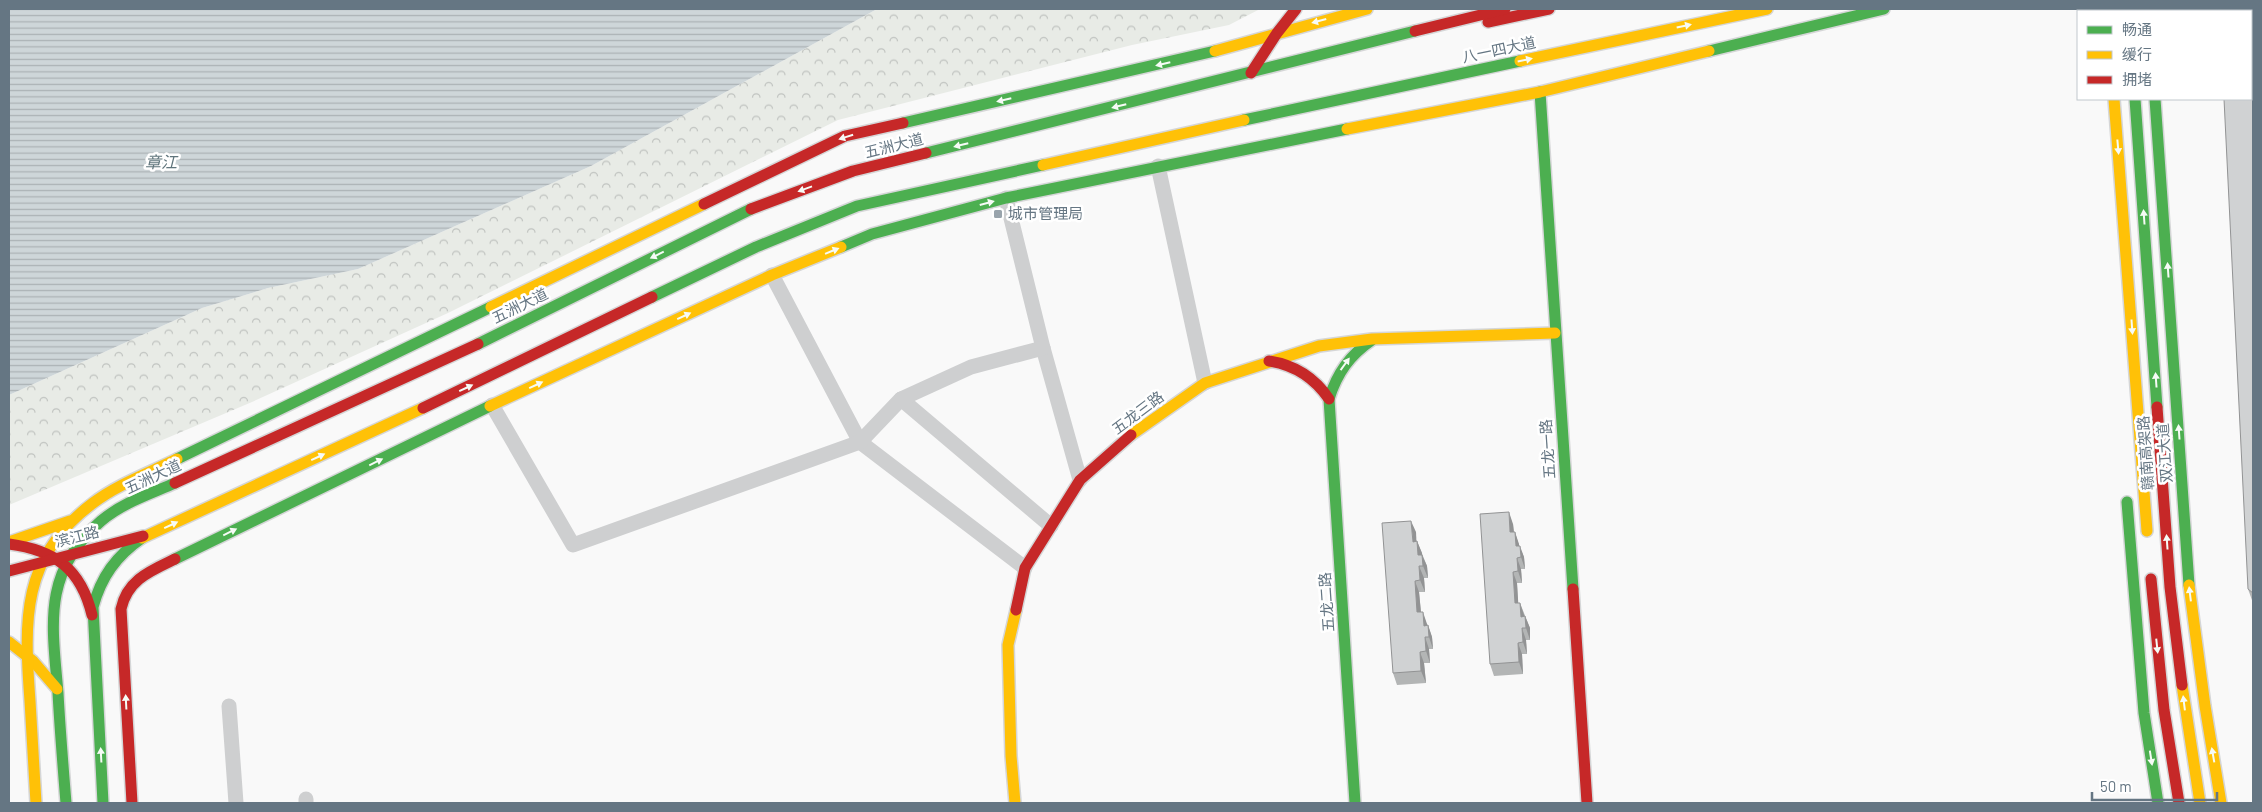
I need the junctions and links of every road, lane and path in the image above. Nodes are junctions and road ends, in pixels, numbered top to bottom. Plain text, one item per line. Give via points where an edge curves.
1 (1296, 9) edge
2 (1367, 9) edge
3 (1505, 9) edge
4 (1549, 9) edge
5 (1767, 9) edge
6 (1884, 9) edge
7 (1277, 33) junction
8 (1585, 35) dead end
9 (1251, 73) junction
10 (1540, 92) junction
11 (2114, 100) edge
12 (2136, 100) edge
13 (2155, 100) edge
14 (1238, 122) junction
15 (1158, 166) junction
16 (1006, 198) junction
17 (772, 275) junction
18 (1555, 333) junction
19 (1372, 339) junction
20 (1043, 348) junction
21 (1268, 361) junction
22 (1205, 383) junction
23 (900, 399) junction
24 (1329, 399) junction
25 (492, 405) junction
26 (860, 442) junction
27 (1080, 480) junction
28 (2126, 488) dead end
29 (147, 496) junction
30 (71, 521) junction
31 (1051, 526) junction
32 (38, 532) junction
33 (62, 532) junction
34 (153, 533) junction
35 (82, 538) junction
36 (2148, 542) dead end
37 (9, 543) edge
38 (96, 548) junction
39 (71, 554) junction
40 (53, 559) junction
41 (111, 564) junction
42 (1025, 568) junction
43 (9, 571) edge
44 (2150, 572) dead end
45 (121, 609) junction
46 (92, 620) junction
47 (9, 642) edge
48 (27, 656) junction
49 (57, 689) junction
50 (229, 706) dead end
51 (36, 803) edge
52 (66, 803) edge
53 (104, 803) edge
54 (132, 803) edge
55 (236, 803) edge
56 (1015, 803) edge
57 (1355, 803) edge
58 (1587, 803) edge
59 (2158, 803) edge
60 (2179, 803) edge
61 (2200, 803) edge
62 (2221, 803) edge

1 - 7 main road
2 -> 7 main road
3 - 9 main road
4 - 9 main road
14 -> 5 main road, 八一四大道
6 - 10 main road
7 - 9 main road
7 -> 30 main road via 1181,60 845,136 109,492
8 - 14 main road
9 -> 29 main road, 五洲大道 via 853,171 747,211 469,348
10 - 15 main road
10 - 18 main road, 五龙一路
11 -> 36 main road, 赣南高架路
61 -> 12 main road, 赣南高架路 via 2170,587
62 -> 13 main road, 双江大道 via 2189,585
34 -> 14 main road via 481,381 756,248 857,206
15 - 16 main road
15 - 22 street
17 -> 16 main road via 872,234
16 - 20 street
25 -> 17 main road
17 - 26 street
18 - 19 main road, 五龙三路
18 - 58 main road, 五龙一路
19 - 21 main road, 五龙三路 via 1319,346
24 -> 19 main road via 1344,364
20 - 23 street via 971,367
20 - 27 street
21 - 22 main road, 五龙三路
21 - 24 main road via 1301,370 1318,383
22 - 27 main road, 五龙三路 via 1138,429
23 - 26 street
23 - 31 street
24 - 57 main road, 五龙二路
25 - 26 street via 573,545
45 -> 25 main road via 128,588 140,576
26 - 42 street
27 - 31 main road, 五龙三路
28 -> 59 main road via 2144,713
29 - 30 main road, 滨江路
29 - 35 main road, 五洲大道 via 103,519
30 - 32 main road, 滨江路
30 - 33 main road
31 - 42 main road, 五龙三路
32 - 33 main road
32 - 37 main road, 滨江路
33 - 35 main road
33 - 40 main road
34 - 38 main road, 滨江路
34 - 41 main road via 132,544
35 - 38 main road
35 - 39 main road, 五洲大道
37 - 40 main road via 35,548
38 - 39 main road, 滨江路
38 - 41 main road
39 - 40 main road, 五洲大道
40 - 43 main road, 滨江路
40 - 46 main road via 83,586
40 - 48 main road via 33,587 27,615
40 - 49 main road, 五洲大道 via 57,586 52,621
41 - 45 main road via 119,582
41 - 46 main road via 100,582
42 - 56 main road, 五龙三路 via 1008,645
44 -> 60 main road via 2164,710
54 -> 45 main road
53 -> 46 main road
47 - 48 main road
48 - 49 main road
48 - 51 main road
49 - 52 main road, 五洲大道
50 - 55 street

